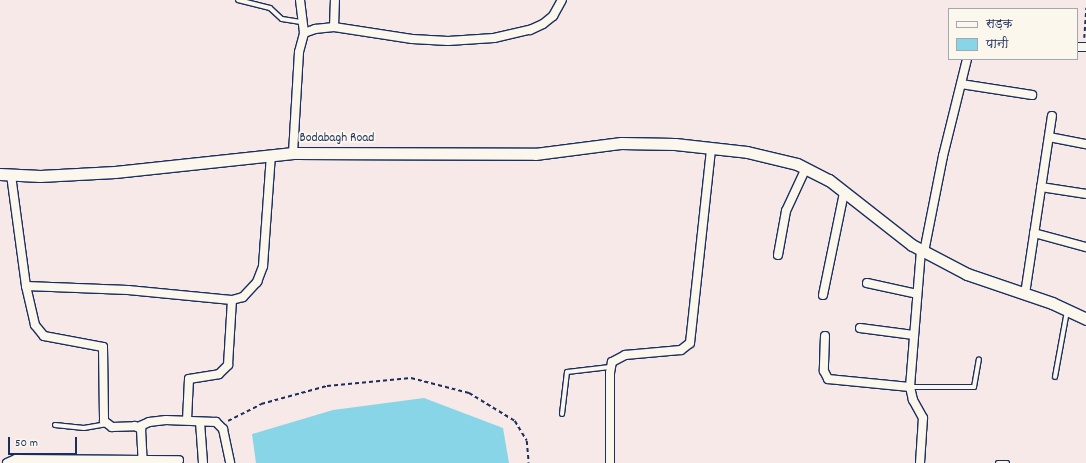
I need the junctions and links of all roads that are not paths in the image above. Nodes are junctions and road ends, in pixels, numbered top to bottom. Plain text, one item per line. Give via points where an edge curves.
1 (238, 0) edge
2 (300, 0) edge
3 (335, 0) edge
4 (562, 0) edge
5 (301, 22) junction
6 (334, 27) junction
7 (304, 33) junction
8 (967, 60) edge
9 (961, 84) junction
10 (1032, 95) dead end
11 (1052, 116) dead end
12 (1049, 137) junction
13 (1086, 144) edge
14 (708, 149) junction
15 (293, 153) junction
16 (271, 155) junction
17 (806, 168) junction
18 (5, 174) edge
19 (1041, 187) junction
20 (844, 193) junction
21 (1086, 194) edge
22 (1034, 233) junction
23 (1086, 247) edge
24 (922, 251) junction
25 (778, 255) dead end
26 (867, 283) dead end
27 (26, 286) junction
28 (918, 294) junction
29 (1025, 294) junction
30 (823, 295) dead end
31 (232, 300) junction
32 (1067, 310) junction
33 (1086, 319) edge
34 (860, 328) dead end
35 (825, 336) dead end
36 (914, 336) junction
37 (979, 359) dead end
38 (610, 367) junction
39 (1055, 377) dead end
40 (910, 387) junction
41 (562, 414) dead end
42 (187, 420) junction
43 (200, 422) junction
44 (106, 424) junction
45 (55, 425) dead end
46 (138, 427) junction
47 (179, 460) dead end
48 (143, 462) edge
49 (7, 463) edge
50 (203, 463) edge
51 (230, 463) edge
52 (610, 463) edge
53 (920, 463) edge
54 (998, 463) edge
55 (1007, 463) edge

1 - 5 lane via 270,8 282,19
2 - 5 street
3 - 6 street
4 - 6 street via 553,16 543,24 530,30 494,38 448,41 412,39
5 - 7 street
6 - 7 street
7 - 15 street via 299,52
8 - 9 street
9 - 10 street
9 - 24 street
11 - 12 street
12 - 13 street
12 - 19 street
14 - 15 street, Bodabagh Road via 675,144 609,143 566,152 520,154
14 - 17 street, Bodabagh Road via 747,152
14 - 38 street via 689,346 681,350 620,357 612,362
15 - 16 street, Bodabagh Road
16 - 18 street, Bodabagh Road via 115,172 40,176
16 - 31 street via 262,266 250,291 243,297
17 - 20 street, Bodabagh Road via 828,180
17 - 25 street via 786,211
18 - 27 street
19 - 21 street
19 - 22 street
20 - 24 street, Bodabagh Road
20 - 30 street
22 - 23 street
22 - 29 street
24 - 28 street
24 - 29 street, Bodabagh Road via 967,274
26 - 28 street
27 - 31 street via 128,290
27 - 44 street via 35,325 40,333 103,347
28 - 36 street
29 - 32 street, Bodabagh Road
31 - 42 street via 228,365 220,374 189,379
32 - 33 street, Bodabagh Road
32 - 39 lane
34 - 36 street
35 - 40 street via 824,371 828,379
36 - 40 street
37 - 40 lane via 974,387
38 - 41 lane via 567,372
38 - 52 street
40 - 53 street via 913,400 923,418
42 - 43 street
42 - 46 street via 158,421
43 - 50 street
43 - 51 street via 216,422 221,425
44 - 45 lane via 84,428
44 - 46 street
46 - 48 street via 143,436
47 - 48 street
48 - 49 street via 16,459
54 - 55 lane

